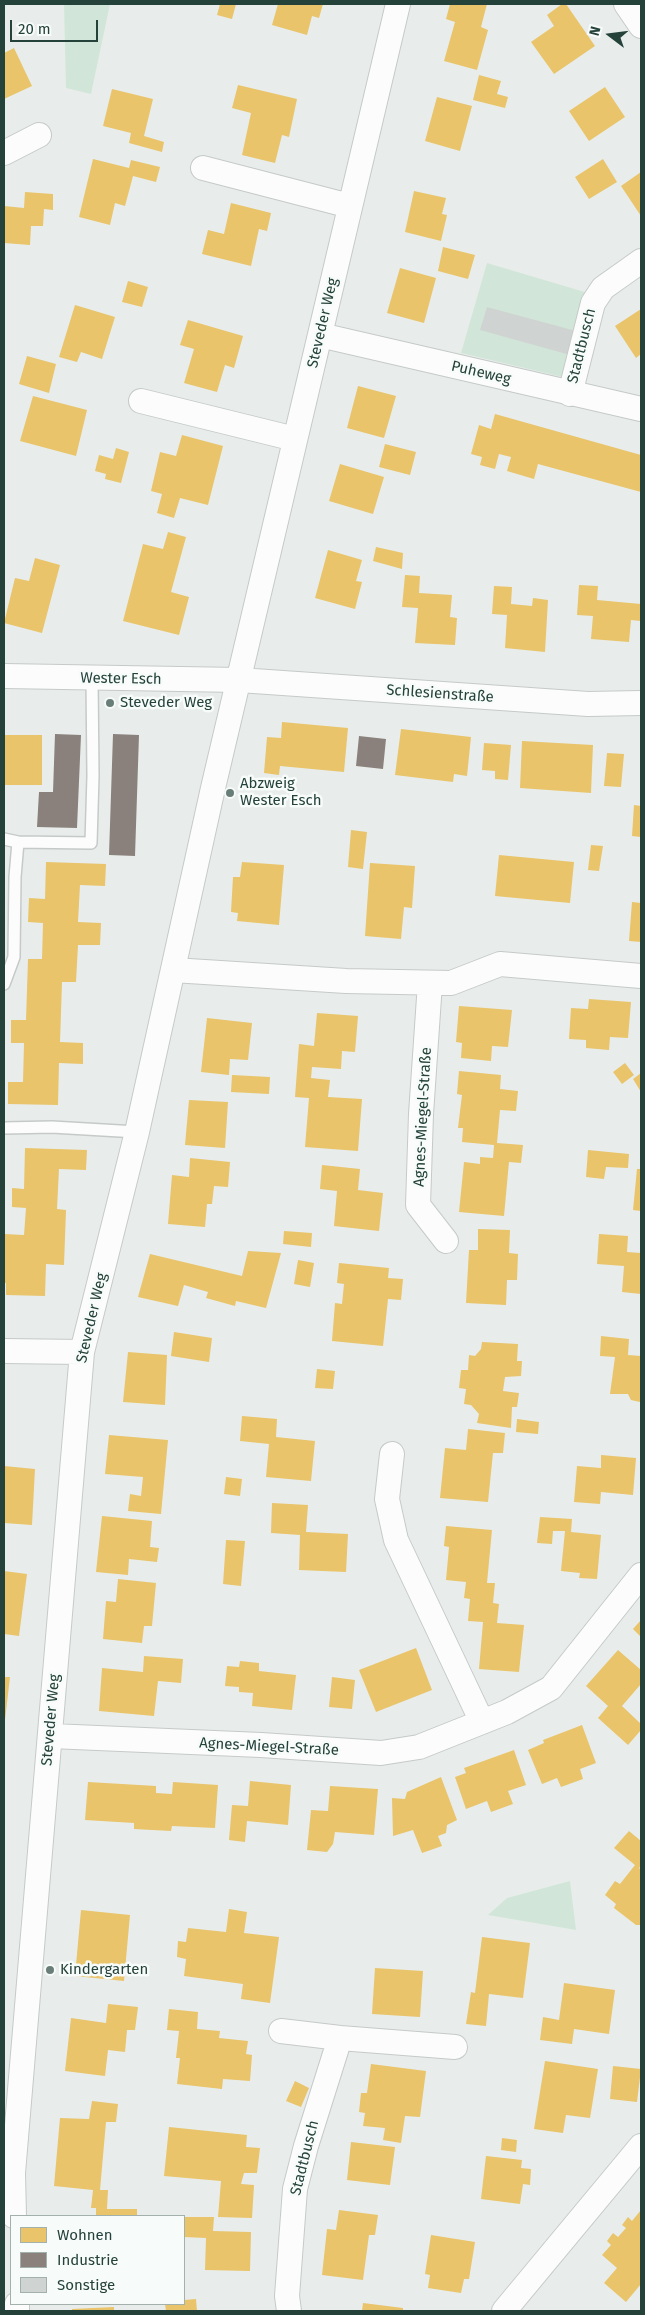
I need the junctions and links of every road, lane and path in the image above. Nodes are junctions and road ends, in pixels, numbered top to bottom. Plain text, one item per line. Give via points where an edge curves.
1 (398, 4) edge
2 (626, 4) edge
3 (641, 26) edge
4 (40, 135) dead end
5 (4, 152) edge
6 (203, 168) dead end
7 (350, 206) junction
8 (641, 261) edge
9 (320, 335) junction
10 (570, 394) junction
11 (141, 401) dead end
12 (641, 409) edge
13 (295, 439) junction
14 (4, 676) edge
15 (92, 678) junction
16 (239, 680) junction
17 (641, 703) edge
18 (4, 839) edge
19 (18, 842) junction
20 (173, 970) junction
21 (641, 976) edge
22 (430, 983) junction
23 (4, 984) edge
24 (4, 1128) edge
25 (137, 1132) junction
26 (446, 1241) dead end
27 (4, 1351) edge
28 (82, 1352) junction
29 (392, 1454) dead end
30 (641, 1575) edge
31 (482, 1722) junction
32 (50, 1736) junction
33 (281, 2031) dead end
34 (340, 2038) junction
35 (455, 2047) dead end
36 (641, 2146) edge
37 (14, 2215) edge
38 (289, 2311) edge
39 (504, 2311) edge

1 - 7 street, Steveder Weg
2 - 3 street
4 - 5 street
6 - 7 street
7 - 9 street, Steveder Weg
8 - 10 street, Stadtbusch via 603,288 593,303
9 - 10 street, Puheweg
9 - 13 street, Steveder Weg
10 - 12 street, Puheweg
11 - 13 street
13 - 16 street, Steveder Weg
14 - 15 street, Wester Esch
15 - 16 street, Wester Esch
15 - 19 lane via 91,843
16 - 17 street, Schlesienstraße via 588,704
16 - 20 street, Steveder Weg
18 - 19 lane
19 - 23 lane via 14,957
20 - 22 street
20 - 25 street, Steveder Weg
21 - 22 street via 500,964 451,983
22 - 26 street, Agnes-Miegel-Straße via 418,1205
24 - 25 lane
25 - 28 street, Steveder Weg
27 - 28 street
28 - 32 street, Steveder Weg
29 - 31 street via 387,1499 396,1540
30 - 31 street, Agnes-Miegel-Straße via 551,1688
31 - 32 street, Agnes-Miegel-Straße via 419,1748 381,1753
32 - 37 street, Steveder Weg via 13,2173
33 - 34 street
34 - 35 street
34 - 38 street, Stadtbusch via 295,2188 287,2296
36 - 39 street

